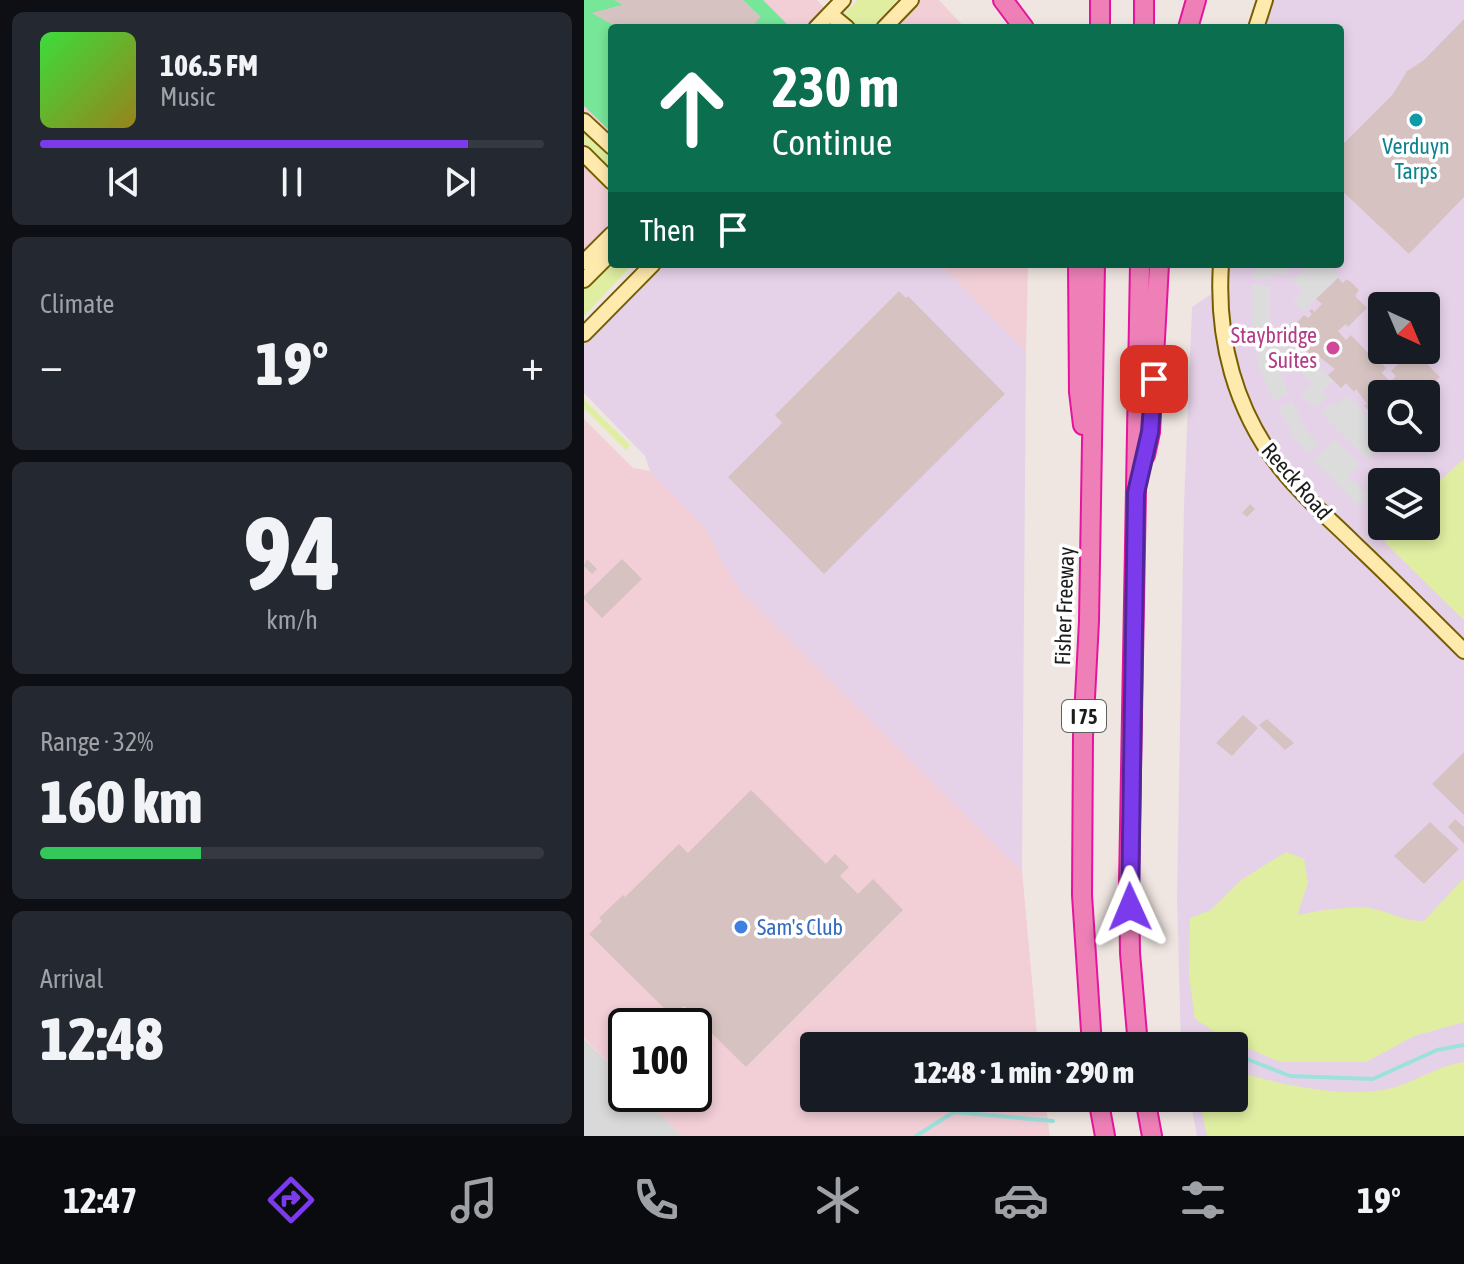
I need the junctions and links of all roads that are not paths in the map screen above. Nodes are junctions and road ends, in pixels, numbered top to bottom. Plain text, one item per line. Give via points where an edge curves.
1 (843, 0) edge
2 (911, 0) edge
3 (1003, 0) edge
4 (1100, 0) edge
5 (1144, 0) edge
6 (1196, 0) edge
7 (1265, 0) edge
8 (830, 14) junction
9 (820, 24) edge
10 (842, 24) edge
11 (888, 24) edge
12 (1021, 24) edge
13 (1100, 24) edge
14 (1144, 24) edge
15 (1189, 24) edge
16 (1257, 24) edge
17 (584, 121) edge
18 (608, 143) edge
19 (584, 154) edge
20 (608, 178) edge
21 (608, 238) edge
22 (608, 253) edge
23 (584, 262) edge
24 (649, 268) edge
25 (1078, 268) edge
26 (1095, 268) edge
27 (1140, 268) edge
28 (1159, 268) edge
29 (1221, 268) edge
30 (584, 280) edge
31 (584, 334) edge
32 (1091, 487) junction
33 (1136, 493) junction
34 (1464, 651) edge
35 (1091, 1032) edge
36 (1137, 1032) edge
37 (1101, 1112) edge
38 (1148, 1112) edge
39 (1105, 1136) edge
40 (1152, 1136) edge

1 - 8 street
2 - 11 street
3 - 12 highway
4 - 13 highway
5 - 14 highway
6 - 15 highway
7 - 16 street
8 - 9 street
8 - 10 street
17 - 18 street
19 - 20 street
21 - 23 street
22 - 30 street
24 - 31 street
25 - 32 highway via 1079,392
26 - 32 highway, Fisher Freeway / I 75
27 - 33 highway, I 75
28 - 33 highway via 1150,432
29 - 34 street, Reeck Road via 1226,351 1261,440 1296,486
32 - 35 highway, Fisher Freeway / I 75 via 1082,895
33 - 36 highway, I 75 via 1129,884
37 - 39 highway
38 - 40 highway

